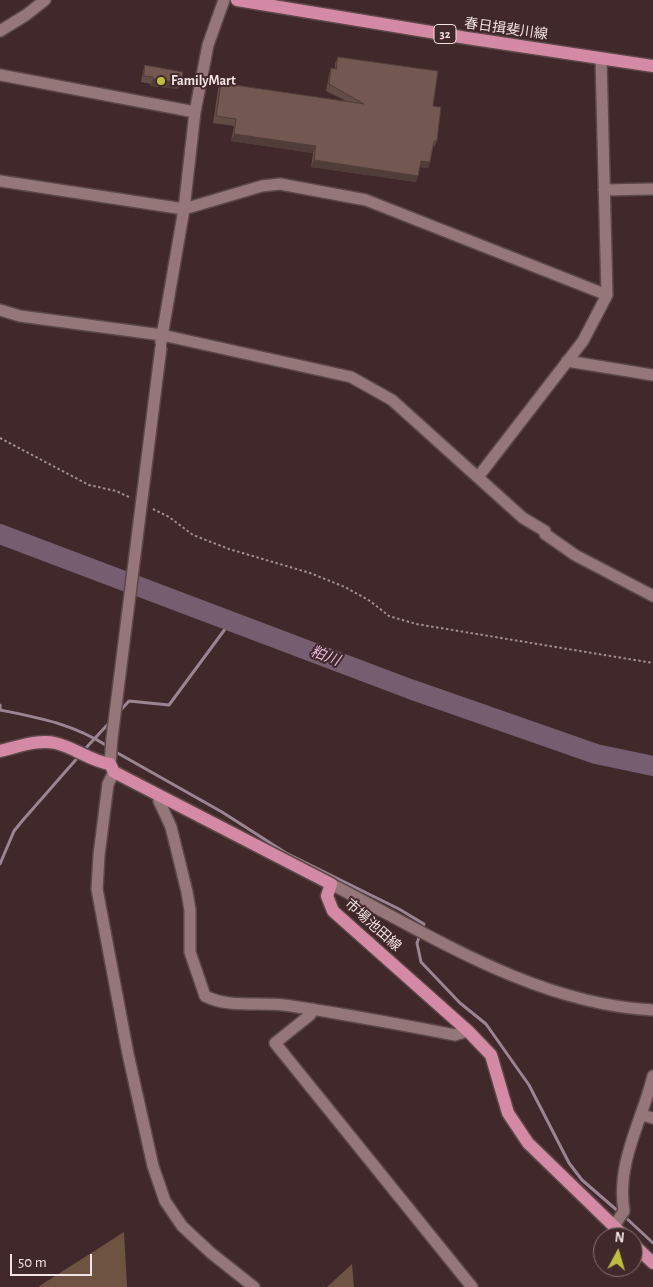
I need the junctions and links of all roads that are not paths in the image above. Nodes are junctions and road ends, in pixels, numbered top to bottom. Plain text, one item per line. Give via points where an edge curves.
1 (45, 0) edge
2 (224, 0) edge
3 (237, 0) edge
4 (0, 31) edge
5 (601, 58) junction
6 (653, 66) edge
7 (0, 75) edge
8 (195, 112) junction
9 (0, 181) edge
10 (604, 190) junction
11 (653, 190) edge
12 (184, 209) junction
13 (607, 295) junction
14 (0, 310) edge
15 (162, 335) junction
16 (567, 360) junction
17 (653, 375) edge
18 (478, 477) junction
19 (653, 596) edge
20 (0, 750) edge
21 (112, 768) junction
22 (159, 795) junction
23 (331, 884) junction
24 (313, 1009) junction
25 (653, 1010) edge
26 (468, 1031) junction
27 (653, 1078) edge
28 (641, 1115) junction
29 (653, 1118) edge
30 (614, 1226) joint
31 (643, 1254) edge
32 (653, 1263) edge
33 (254, 1287) edge
34 (472, 1287) edge

1 - 4 street
2 - 8 street via 208,45
3 - 5 main road, 春日揖斐川線 / 32
5 - 6 main road, 春日揖斐川線 / 32
5 - 10 street
7 - 8 street
8 - 12 street
9 - 12 street
10 - 11 street
10 - 13 street
12 - 13 street via 262,186 280,184 366,200
12 - 15 street
13 - 16 street via 583,341
14 - 15 street via 20,316
15 - 18 street via 351,377 392,400
15 - 21 street, bridge via 112,738
16 - 17 street
16 - 18 street
18 - 19 street via 523,518 575,555
20 - 21 main road via 50,742
21 - 22 main road
21 - 33 street via 97,889 153,1166 165,1201 182,1226
22 - 23 main road
22 - 24 street via 171,827 190,910 190,952 205,996 216,1002
23 - 25 street via 529,984 573,996
23 - 26 main road, 市場池田線 via 327,896 333,911
24 - 26 street via 455,1035
24 - 34 street via 275,1043
26 - 30 main road, 市場池田線 via 491,1055 508,1113 528,1143
27 - 28 street
28 - 29 street
28 - 30 street via 624,1165 621,1194 624,1211
31 - 32 main road

